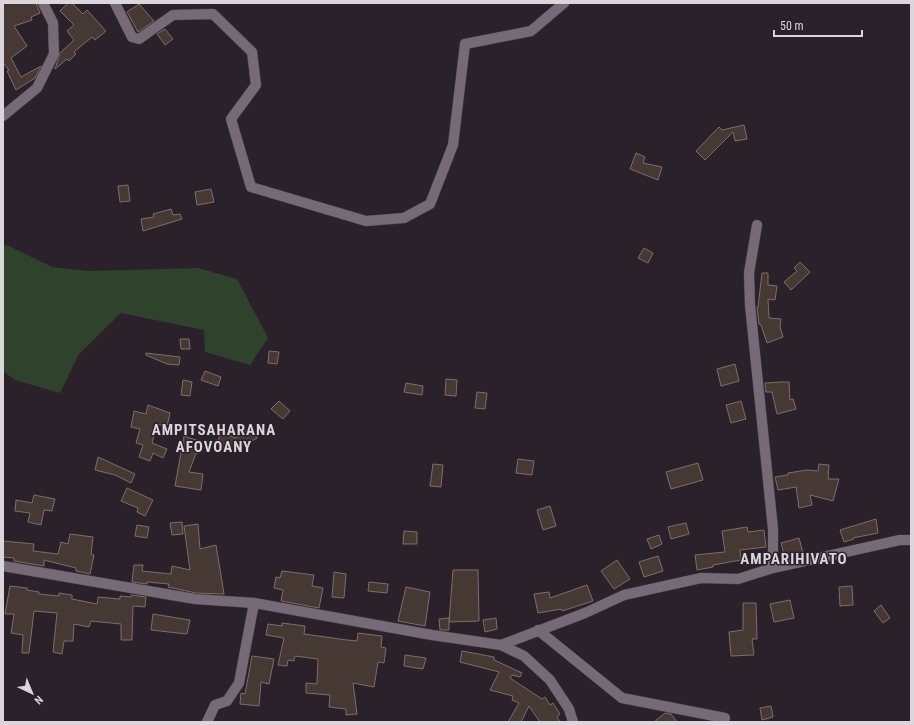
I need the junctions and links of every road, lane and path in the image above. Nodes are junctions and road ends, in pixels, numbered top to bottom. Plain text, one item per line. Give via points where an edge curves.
1 (43, 3) edge
2 (115, 3) edge
3 (564, 3) edge
4 (3, 116) edge
5 (757, 225) dead end
6 (911, 540) edge
7 (3, 566) edge
8 (773, 568) junction
9 (254, 603) junction
10 (538, 630) junction
11 (501, 645) junction
12 (725, 718) dead end
13 (207, 722) edge
14 (574, 722) edge

1 - 4 street via 54,22 54,54 37,88
2 - 3 street via 132,37 139,40 173,15 213,14 252,52 256,85 231,119 251,187 366,221 404,218 430,204 453,145 465,44 531,30
5 - 8 street via 749,273 750,305 773,529
6 - 8 street via 900,540
7 - 9 street via 195,599
8 - 10 street via 738,579 700,578 624,595
9 - 11 street via 432,636
9 - 13 street via 238,683 227,701 215,706
10 - 11 street
10 - 12 street via 622,698
11 - 14 street via 524,656 550,680

